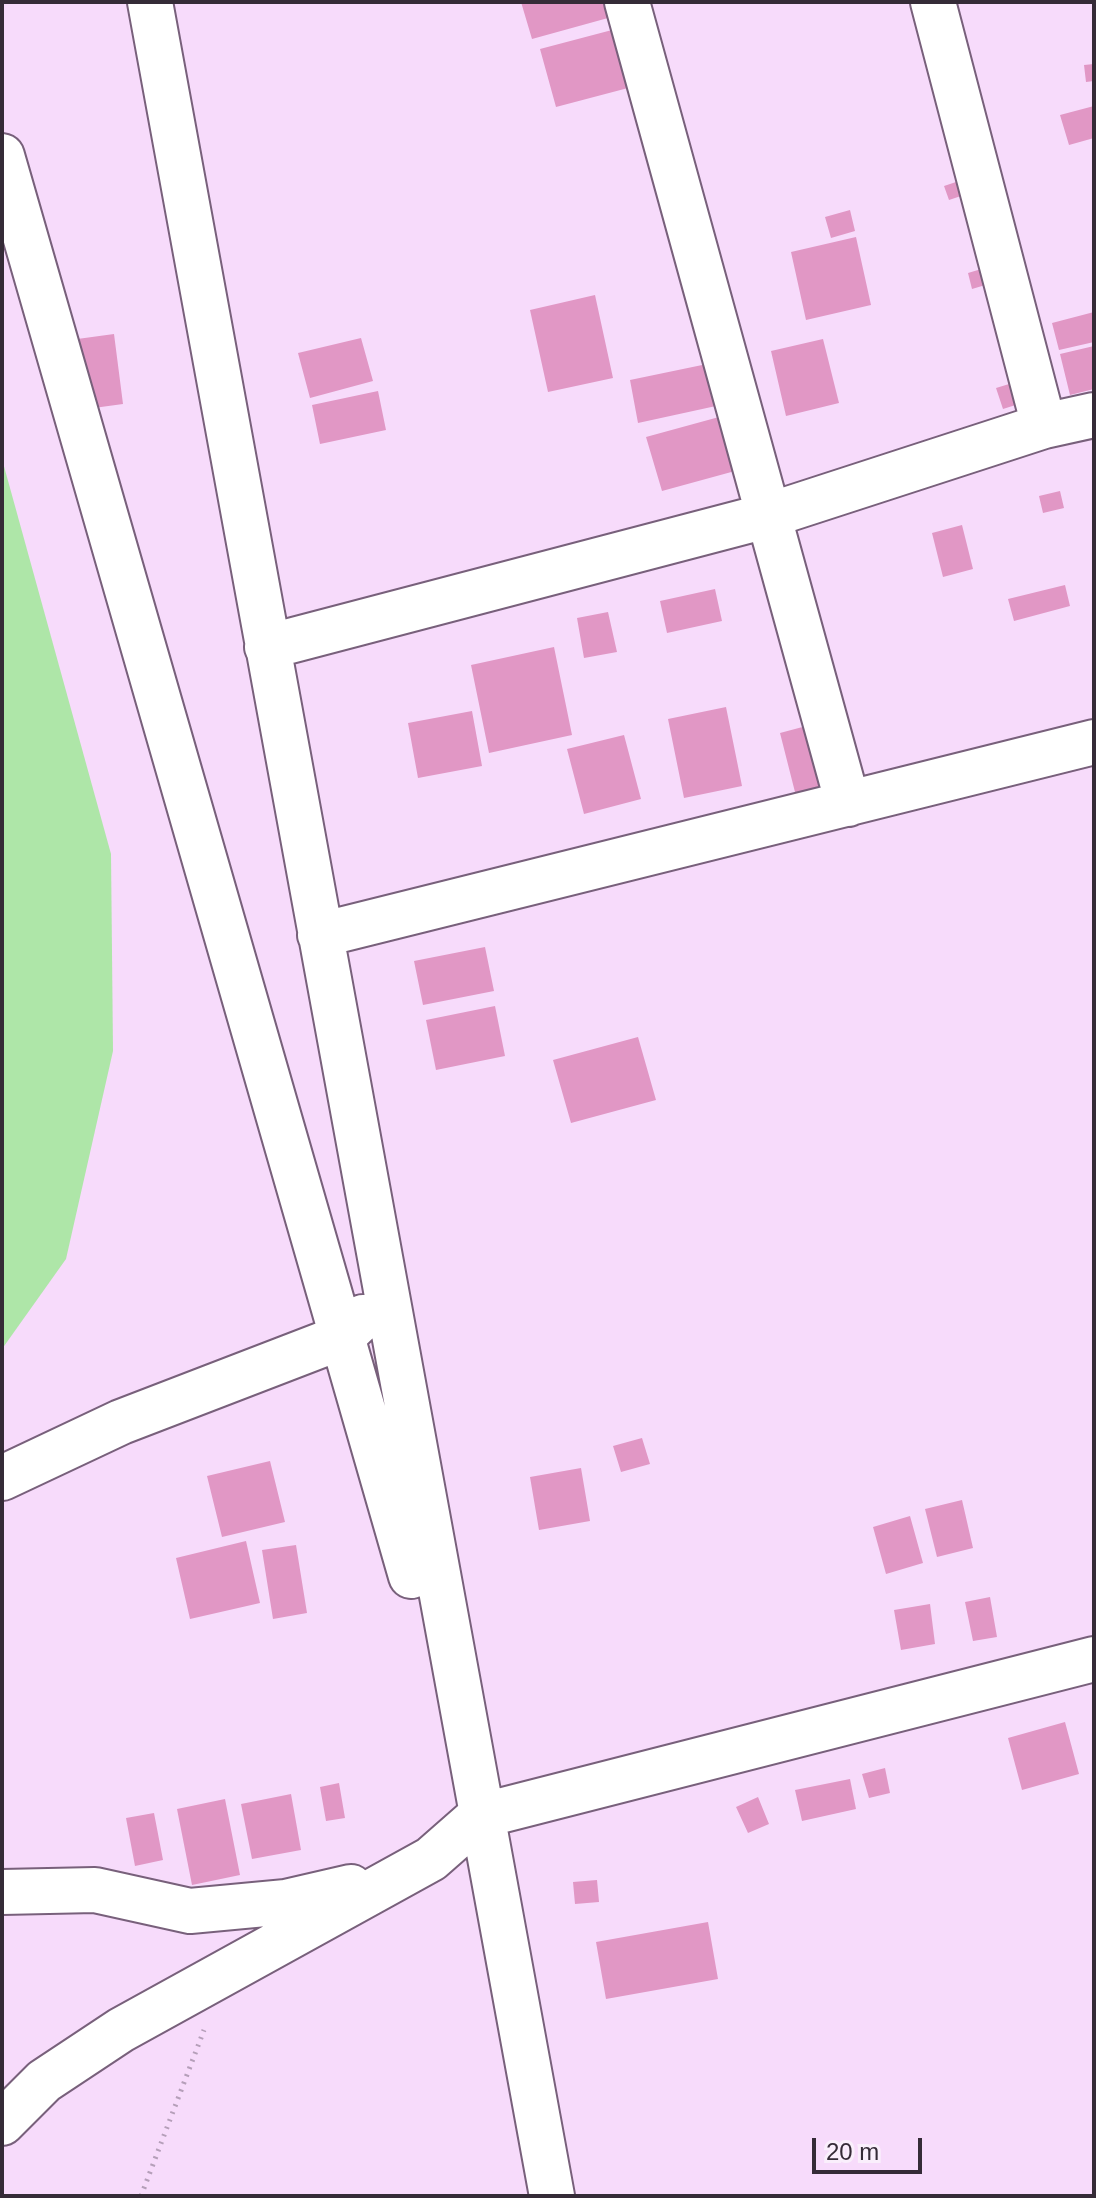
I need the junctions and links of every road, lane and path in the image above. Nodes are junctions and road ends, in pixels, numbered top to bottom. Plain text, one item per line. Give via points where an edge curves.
1 (150, 2) edge
2 (627, 2) edge
3 (933, 2) edge
4 (2, 156) edge
5 (1094, 415) edge
6 (1044, 426) junction
7 (770, 515) junction
8 (267, 647) junction
9 (1094, 742) edge
10 (848, 804) junction
11 (320, 935) junction
12 (385, 1296) junction
13 (342, 1337) junction
14 (2, 1478) edge
15 (1094, 1659) edge
16 (480, 1816) junction
17 (392, 1879) junction
18 (2, 1892) edge
19 (228, 1974) junction
20 (2, 2123) edge
21 (141, 2196) edge
22 (552, 2196) edge

1 - 8 street
2 - 7 street
3 - 6 street
4 - 13 street
5 - 6 street
6 - 7 street
7 - 8 street
7 - 10 street
8 - 11 street
9 - 10 street
10 - 11 street
11 - 12 street
12 - 13 street
12 - 16 street
13 - 14 street via 121,1422
13 - 16 street
15 - 16 street
16 - 17 street via 431,1859
16 - 22 street
17 - 18 street via 286,1902 190,1911 95,1890
17 - 19 street
19 - 20 street via 69,2064
19 - 21 path

